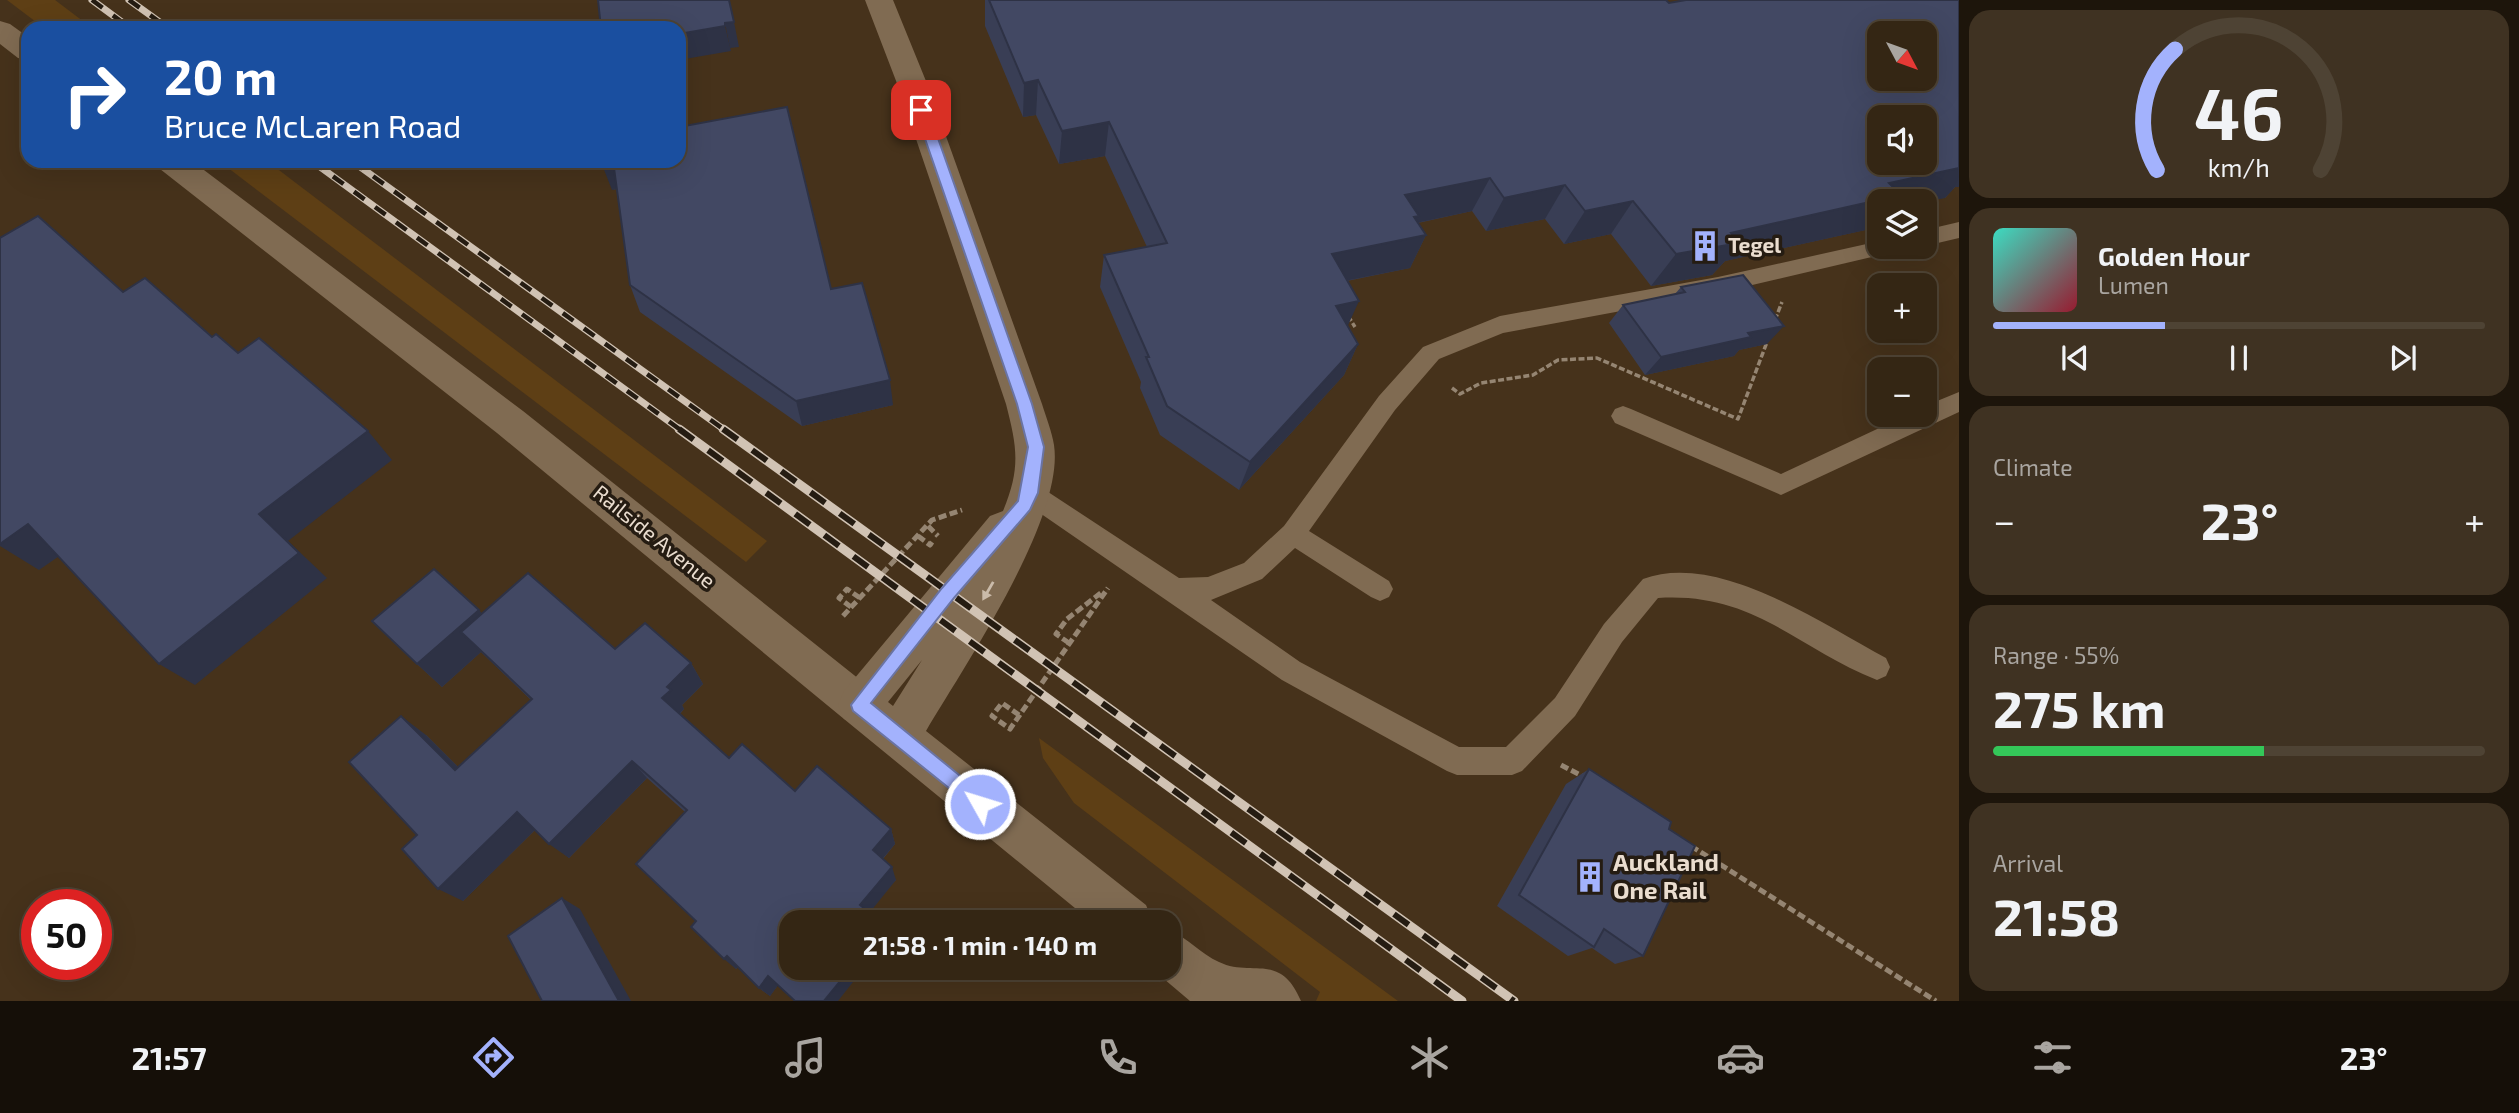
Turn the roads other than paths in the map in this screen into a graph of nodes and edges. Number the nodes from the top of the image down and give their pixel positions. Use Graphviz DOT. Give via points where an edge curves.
graph roads {
  1 [pos="879,0"];
  2 [pos="0,30"];
  3 [pos="21,46"];
  4 [pos="180,168"];
  5 [pos="1959,230"];
  6 [pos="1937,235"];
  7 [pos="1867,251"];
  8 [pos="1959,401"];
  9 [pos="1623,416"];
  10 [pos="1027,499"];
  11 [pos="1293,534"];
  12 [pos="1380,589"];
  13 [pos="1176,590"];
  14 [pos="1877,667"];
  15 [pos="859,705"];
  16 [pos="898,737"];
  17 [pos="1114,910"];
  18 [pos="1181,965"];
  19 [pos="1213,993"];
  20 [pos="1276,1001"];
  1 -- 10 [label="main road" via="1024,404 1036,447"];
  2 -- 3 [label="main road"];
  4 -- 15 [label="main road, Railside Avenue" via="520,430"];
  5 -- 6 [label="lane"];
  7 -- 11 [label="lane" via="1718,285 1500,325 1431,353 1387,403"];
  8 -- 9 [label="lane" via="1781,485"];
  10 -- 13 [label="lane"];
  10 -- 15 [label="main road"];
  10 -- 16 [label="main road, one-way" via="997,576"];
  11 -- 12 [label="lane"];
  11 -- 13 [label="lane" via="1253,571 1209,589"];
  13 -- 14 [label="lane" via="1291,671 1457,761 1512,761 1565,707 1613,633 1653,587 1699,585 1735,596"];
  15 -- 16 [label="main road, Railside Avenue"];
  16 -- 17 [label="main road, Railside Avenue"];
  18 -- 19 [label="main road"];
  19 -- 20 [label="main road" via="1266,993"];
}
